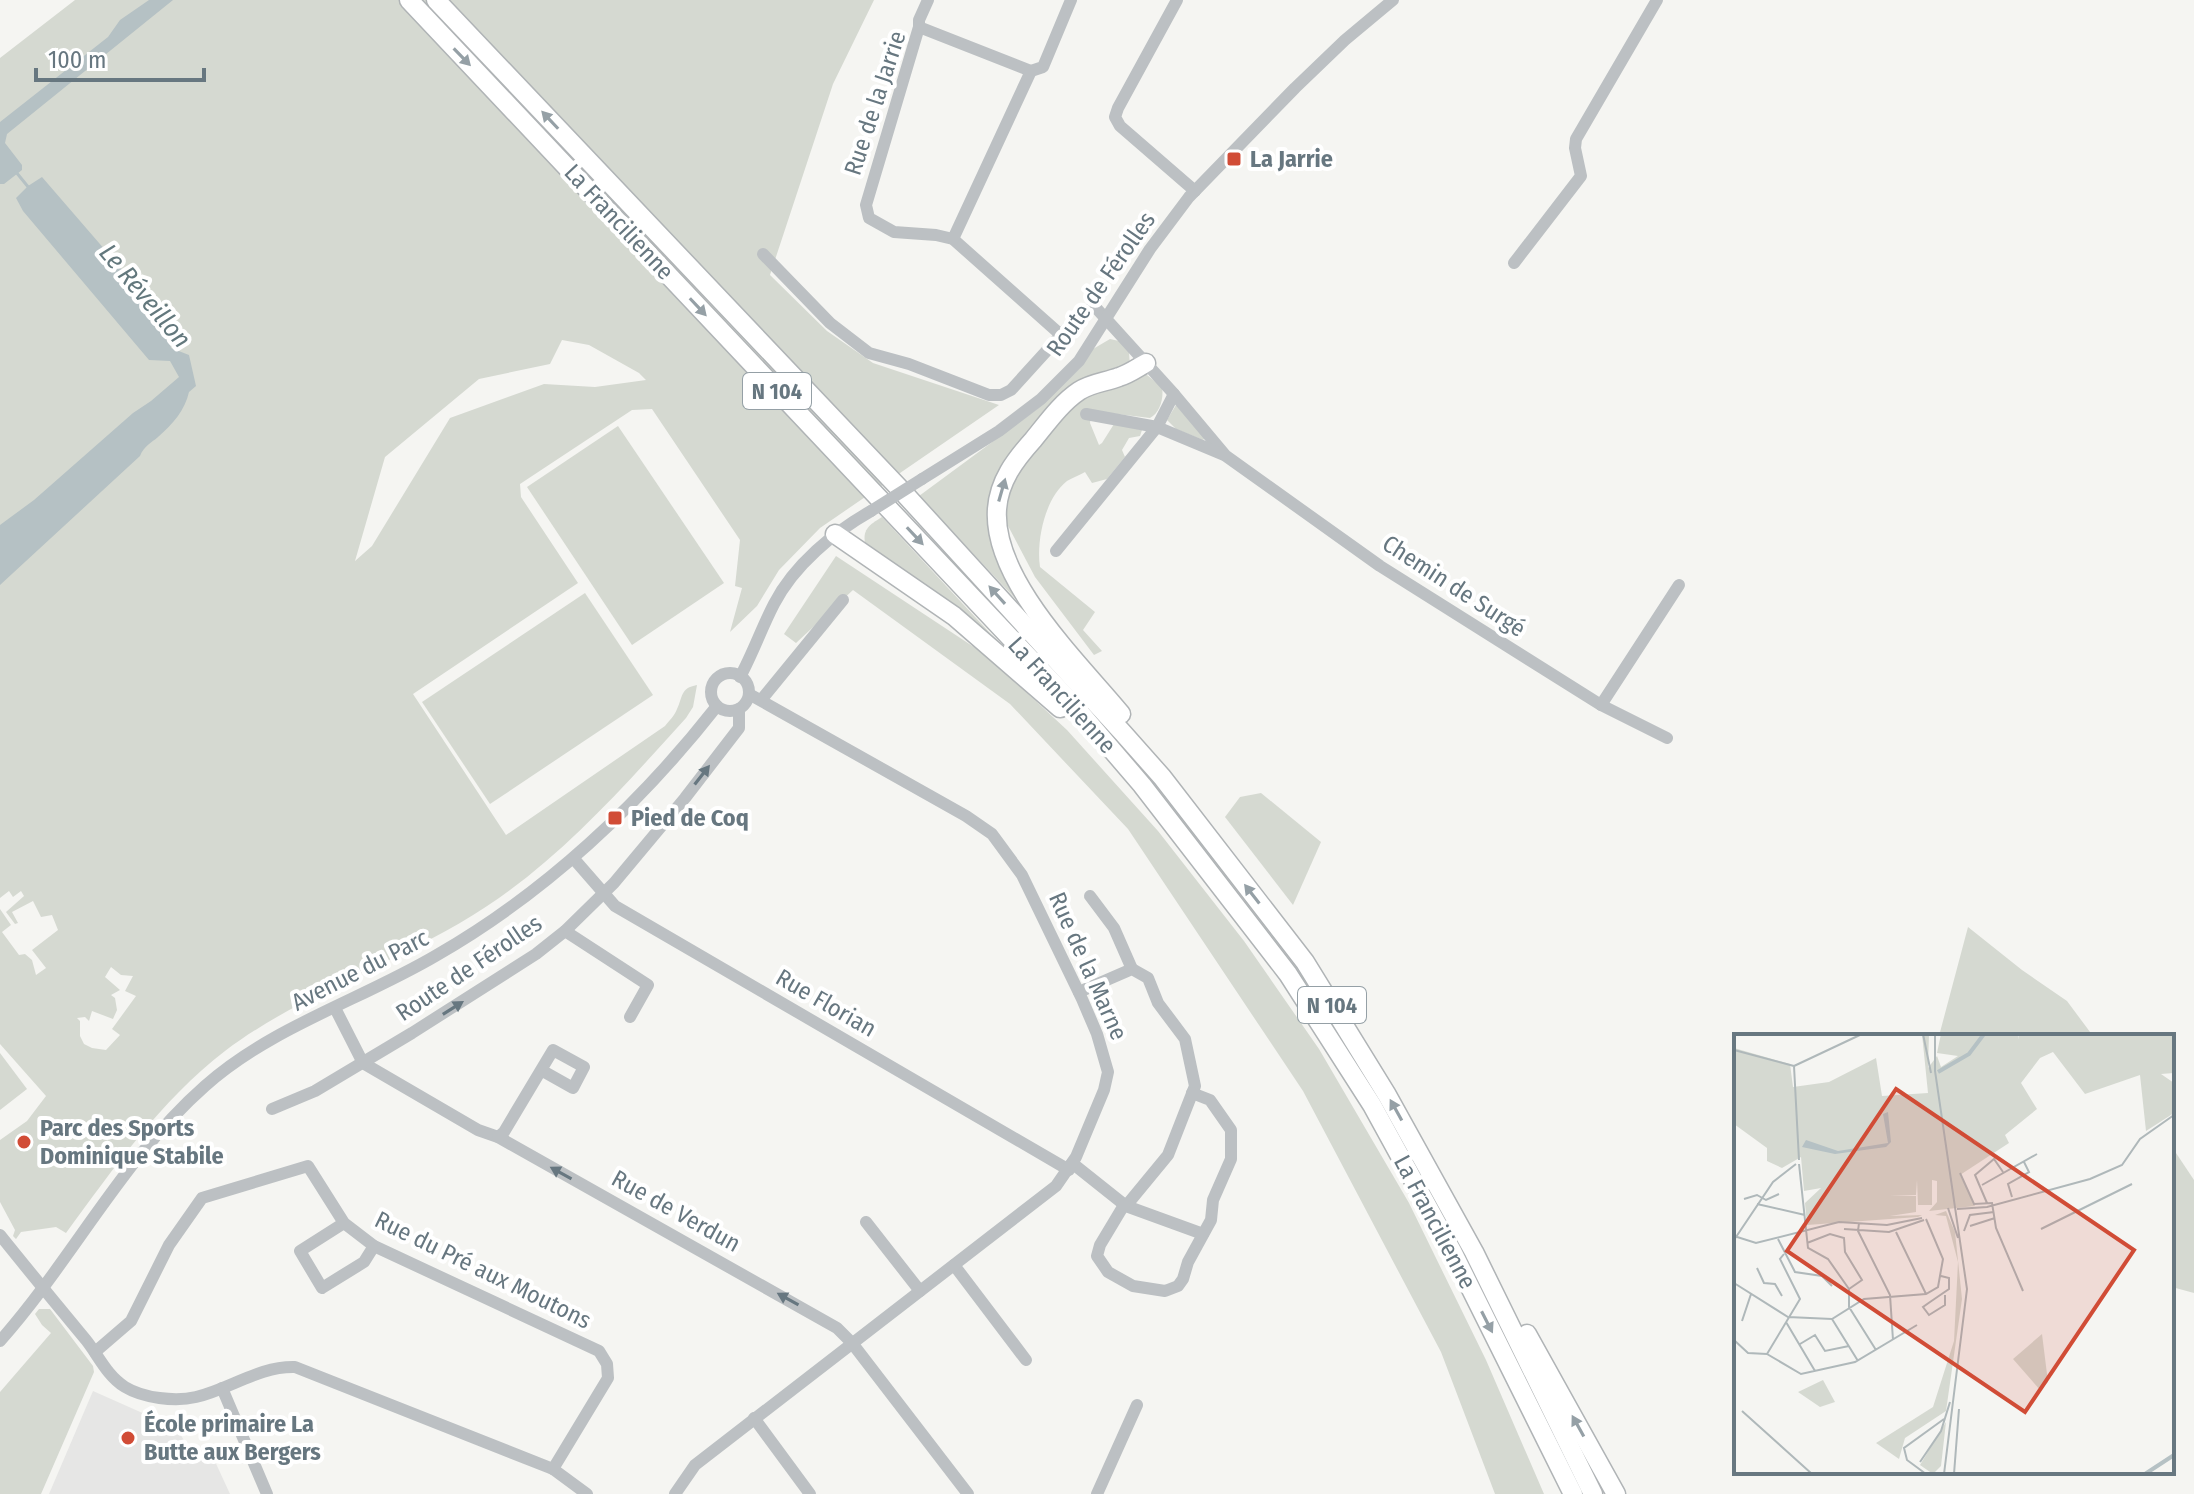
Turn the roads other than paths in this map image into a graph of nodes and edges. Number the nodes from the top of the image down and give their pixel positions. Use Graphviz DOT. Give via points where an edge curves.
graph roads {
  1 [pos="409,0"];
  2 [pos="436,0"];
  3 [pos="928,0"];
  4 [pos="1071,0"];
  5 [pos="1177,0"];
  6 [pos="1393,0"];
  7 [pos="1657,0"];
  8 [pos="919,27"];
  9 [pos="1031,71"];
  10 [pos="1195,191"];
  11 [pos="953,239"];
  12 [pos="763,254"];
  13 [pos="1514,263"];
  14 [pos="1108,319"];
  15 [pos="1061,335"];
  16 [pos="1146,363"];
  17 [pos="1174,394"];
  18 [pos="1086,414"];
  19 [pos="1157,427"];
  20 [pos="1226,456"];
  21 [pos="835,534"];
  22 [pos="1056,551"];
  23 [pos="1679,585"];
  24 [pos="843,600"];
  25 [pos="740,677"];
  26 [pos="749,694"];
  27 [pos="762,699"];
  28 [pos="1601,705"];
  29 [pos="717,706"];
  30 [pos="739,709"];
  31 [pos="1667,738"];
  32 [pos="1162,777"];
  33 [pos="1142,785"];
  34 [pos="574,859"];
  35 [pos="605,893"];
  36 [pos="1090,896"];
  37 [pos="565,931"];
  38 [pos="1132,969"];
  39 [pos="1079,992"];
  40 [pos="335,1008"];
  41 [pos="630,1017"];
  42 [pos="363,1063"];
  43 [pos="541,1070"];
  44 [pos="1192,1093"];
  45 [pos="272,1109"];
  46 [pos="498,1137"];
  47 [pos="1070,1166"];
  48 [pos="1125,1206"];
  49 [pos="866,1222"];
  50 [pos="344,1223"];
  51 [pos="1203,1234"];
  52 [pos="0,1235"];
  53 [pos="374,1246"];
  54 [pos="1474,1252"];
  55 [pos="954,1265"];
  56 [pos="44,1290"];
  57 [pos="920,1291"];
  58 [pos="0,1341"];
  59 [pos="852,1343"];
  60 [pos="95,1352"];
  61 [pos="1026,1360"];
  62 [pos="222,1388"];
  63 [pos="1137,1405"];
  64 [pos="754,1418"];
  65 [pos="553,1469"];
  66 [pos="1572,1493"];
  67 [pos="267,1494"];
  68 [pos="587,1494"];
  69 [pos="675,1494"];
  70 [pos="810,1494"];
  71 [pos="968,1494"];
  72 [pos="1097,1494"];
  73 [pos="1593,1494"];
  74 [pos="1616,1494"];
  1 -- 33 [label="highway, La Francilienne / N 104, one-way" via="1071,702"];
  32 -- 2 [label="highway, La Francilienne / N 104, one-way" via="902,491"];
  3 -- 8 [label="street"];
  4 -- 9 [label="street" via="1043,67"];
  5 -- 10 [label="street" via="1115,117"];
  6 -- 10 [label="street, Route de Férolles" via="1345,40"];
  7 -- 13 [label="street" via="1576,139 1581,176"];
  8 -- 9 [label="street, Rue de la Jarrie"];
  8 -- 11 [label="street, Rue de la Jarrie" via="866,205 869,218 894,232"];
  9 -- 11 [label="street"];
  10 -- 14 [label="street, Route de Férolles" via="1150,249"];
  11 -- 15 [label="street"];
  12 -- 15 [label="street" via="830,323 869,353 989,395 1011,390"];
  14 -- 15 [label="street" via="1092,308"];
  14 -- 16 [label="street, Chemin de Surgé"];
  14 -- 21 [label="street, Route de Férolles, bridge" via="1079,361 1041,399"];
  16 -- 17 [label="street, Chemin de Surgé"];
  32 -- 16 [label="highway, one-way" via="1151,750 1020,584 1000,538 997,509 1015,460 1071,397"];
  17 -- 19 [label="street"];
  17 -- 20 [label="street, Chemin de Surgé"];
  18 -- 19 [label="street, Chemin de Surgé"];
  19 -- 20 [label="street, Chemin de Surgé"];
  19 -- 22 [label="street"];
  20 -- 28 [label="street, Chemin de Surgé" via="1380,566"];
  21 -- 25 [label="street, Route de Férolles" via="775,602"];
  21 -- 33 [label="highway" via="954,616"];
  23 -- 28 [label="street"];
  24 -- 27 [label="street"];
  25 -- 26 [label="street"];
  25 -- 29 [label="street" via="724,674 715,680 711,690"];
  26 -- 27 [label="street, Rue de la Marne"];
  26 -- 30 [label="street"];
  27 -- 39 [label="street, Rue de la Marne" via="992,834 1029,887"];
  28 -- 31 [label="street, Chemin de Surgé"];
  29 -- 30 [label="street"];
  29 -- 34 [label="street, Avenue du Parc"];
  35 -- 30 [label="street, Route de Férolles, one-way" via="739,728"];
  54 -- 32 [label="highway, La Francilienne / N 104, one-way" via="1305,962"];
  33 -- 66 [label="highway, La Francilienne / N 104, one-way" via="1288,974 1372,1105 1452,1251"];
  34 -- 35 [label="street, Rue Florian"];
  34 -- 40 [label="street, Avenue du Parc" via="437,956"];
  35 -- 37 [label="street, Route de Férolles"];
  35 -- 47 [label="street, Rue Florian" via="615,906"];
  36 -- 38 [label="street" via="1114,928"];
  37 -- 41 [label="street" via="648,985"];
  42 -- 37 [label="street, Route de Férolles, one-way"];
  38 -- 39 [label="street"];
  38 -- 44 [label="street" via="1148,978 1158,1003 1185,1039"];
  39 -- 47 [label="street, Rue de la Marne" via="1108,1072"];
  40 -- 42 [label="street"];
  40 -- 56 [label="street, Avenue du Parc" via="250,1051 205,1086 135,1162"];
  42 -- 45 [label="street, Route de Férolles"];
  42 -- 46 [label="street, Rue de Verdun"];
  43 -- 46 [label="street"];
  44 -- 48 [label="street" via="1168,1155"];
  44 -- 51 [label="street" via="1210,1100 1231,1130 1231,1159"];
  59 -- 46 [label="street, Rue de Verdun, one-way" via="823,1319"];
  47 -- 48 [label="street, Rue Florian"];
  47 -- 55 [label="street, Rue de la Marne" via="1056,1186"];
  48 -- 51 [label="street, Rue Florian"];
  48 -- 51 [label="street" via="1097,1256 1108,1272 1133,1286 1165,1291 1178,1286"];
  49 -- 57 [label="street"];
  50 -- 53 [label="street, Rue du Pré aux Moutons"];
  50 -- 53 [label="street" via="300,1251 322,1288 364,1262"];
  50 -- 60 [label="street, Rue du Pré aux Moutons" via="308,1166 202,1198 169,1245 131,1321"];
  52 -- 56 [label="street"];
  53 -- 65 [label="street, Rue du Pré aux Moutons" via="599,1351 608,1378"];
  54 -- 73 [label="highway, La Francilienne / N 104"];
  74 -- 54 [label="highway, one-way" via="1491,1266"];
  55 -- 57 [label="street, Rue de la Marne"];
  55 -- 61 [label="street"];
  56 -- 58 [label="street, Avenue du Parc"];
  56 -- 60 [label="street"];
  57 -- 59 [label="street, Rue de la Marne"];
  59 -- 64 [label="street, Rue de la Marne"];
  59 -- 71 [label="street, Rue de Verdun"];
  60 -- 62 [label="street" via="123,1386 140,1394 193,1398"];
  62 -- 65 [label="street" via="279,1366 295,1367"];
  62 -- 67 [label="street"];
  63 -- 72 [label="street"];
  64 -- 69 [label="street, Rue de la Marne" via="695,1465"];
  64 -- 70 [label="street"];
  65 -- 68 [label="street"];
}
